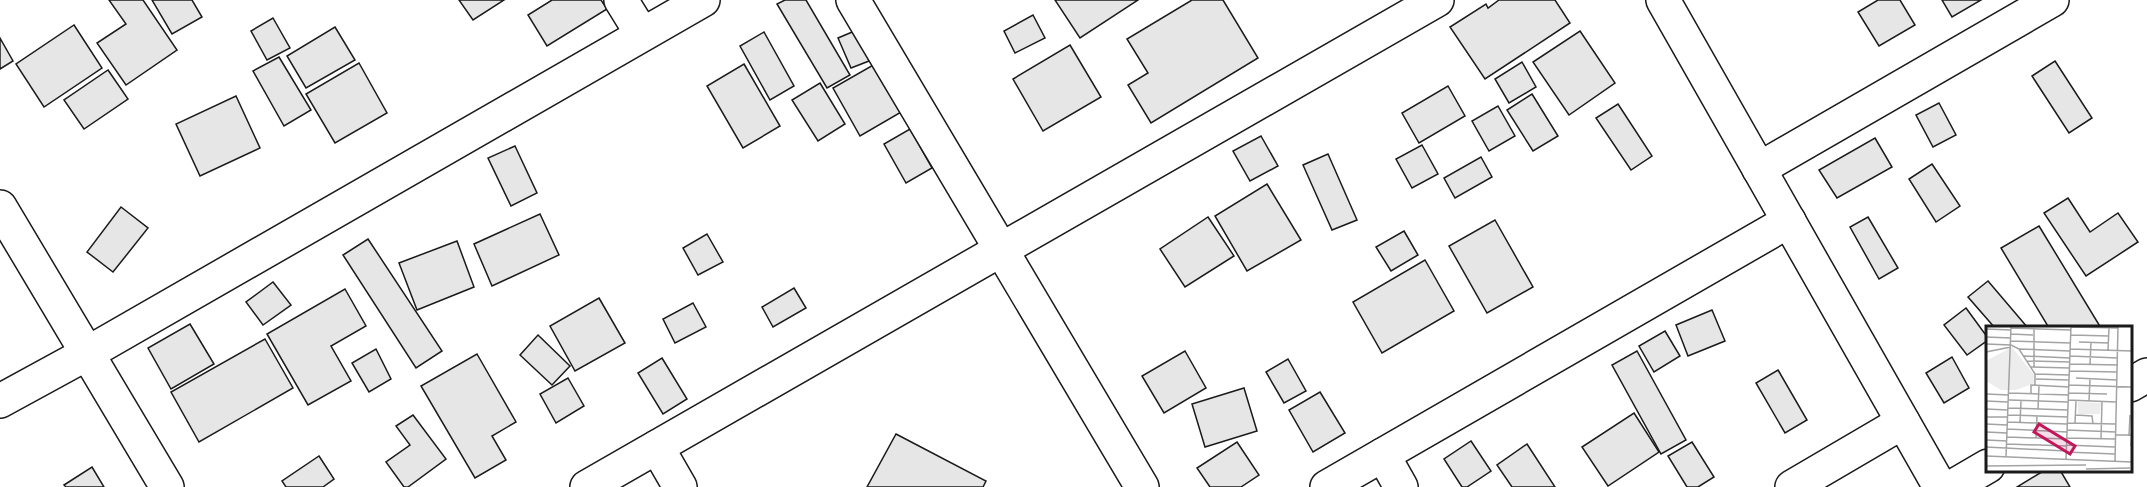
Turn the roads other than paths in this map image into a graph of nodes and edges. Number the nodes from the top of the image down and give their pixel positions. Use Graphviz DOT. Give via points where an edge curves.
graph roads {
  1 [pos="621,0"];
  2 [pos="703,0"];
  3 [pos="853,0"];
  4 [pos="1437,0"];
  5 [pos="1663,0"];
  6 [pos="2052,0"];
  7 [pos="642,34"];
  8 [pos="1759,169"];
  9 [pos="0,207"];
  10 [pos="1789,221"];
  11 [pos="1002,249"];
  12 [pos="88,353"];
  13 [pos="2147,375"];
  14 [pos="2132,384"];
  15 [pos="0,401"];
  16 [pos="1904,422"];
  17 [pos="657,447"];
  18 [pos="1383,454"];
  19 [pos="1986,467"];
  20 [pos="167,487"];
  21 [pos="587,487"];
  22 [pos="680,487"];
  23 [pos="1142,487"];
  24 [pos="1328,487"];
  25 [pos="1401,487"];
  26 [pos="1792,487"];
  27 [pos="1940,487"];
  28 [pos="1952,487"];
  1 -- 7 [label="street"];
  2 -- 7 [label="street"];
  3 -- 11 [label="street"];
  4 -- 11 [label="street"];
  5 -- 8 [label="street"];
  6 -- 8 [label="street"];
  7 -- 12 [label="street"];
  8 -- 10 [label="street"];
  9 -- 12 [label="street"];
  10 -- 16 [label="street"];
  10 -- 18 [label="street"];
  11 -- 17 [label="street"];
  11 -- 23 [label="street"];
  12 -- 15 [label="street"];
  12 -- 20 [label="street"];
  13 -- 14 [label="street"];
  16 -- 26 [label="street"];
  16 -- 27 [label="street"];
  17 -- 21 [label="street"];
  17 -- 22 [label="street"];
  18 -- 24 [label="street"];
  18 -- 25 [label="street"];
  19 -- 28 [label="street"];
}
